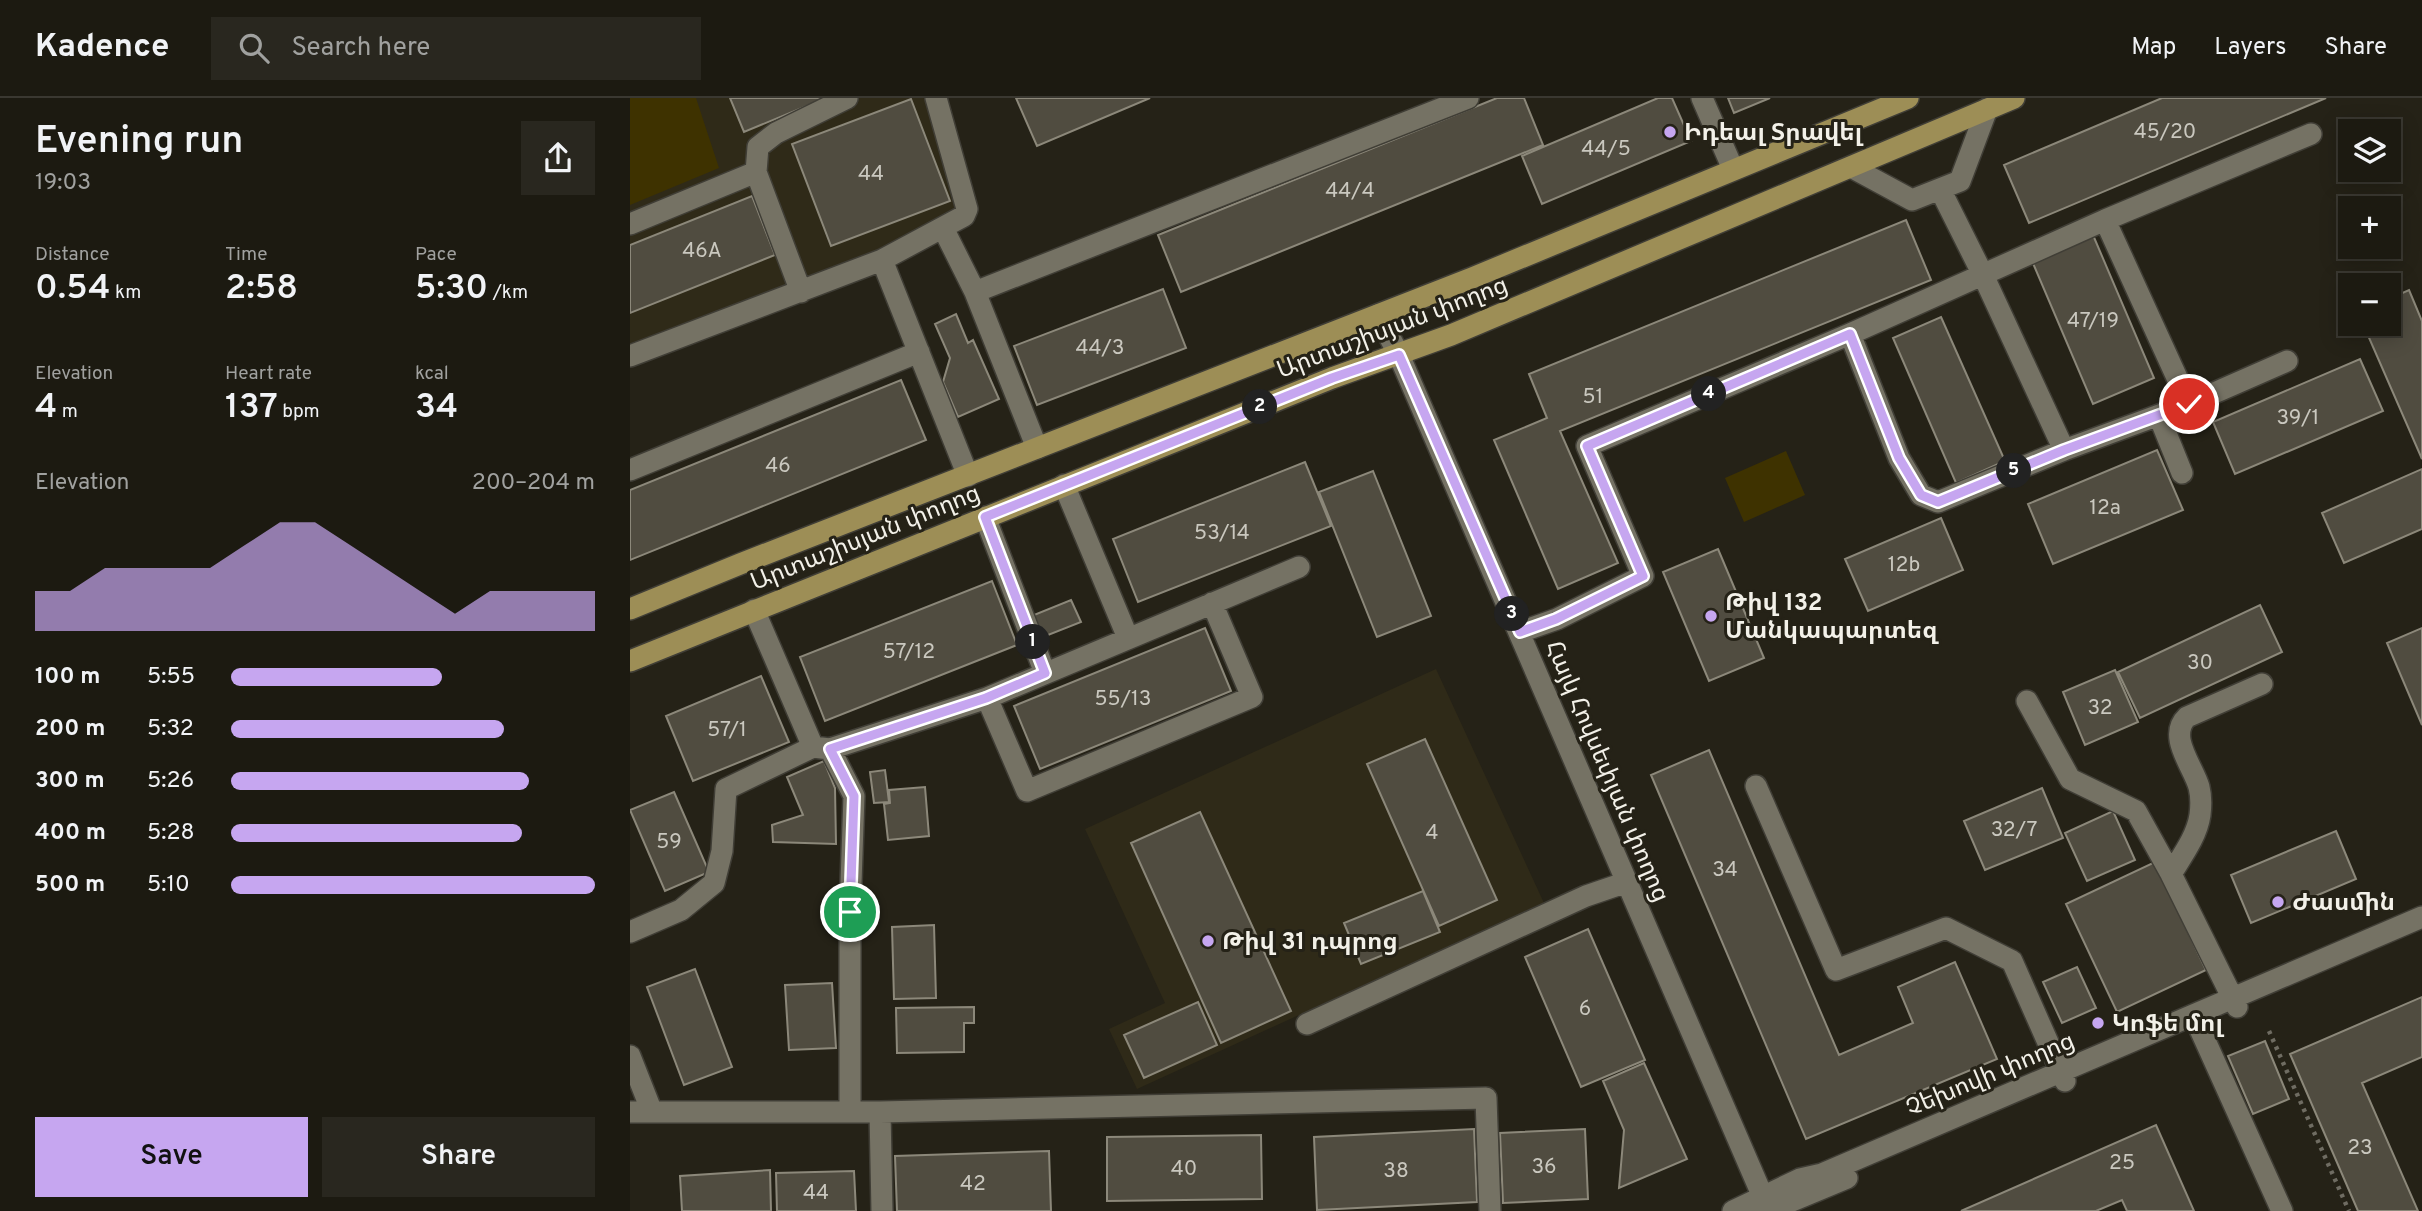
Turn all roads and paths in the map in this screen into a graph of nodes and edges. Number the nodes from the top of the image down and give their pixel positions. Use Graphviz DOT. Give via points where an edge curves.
graph roads {
  1 [pos="847,98"];
  2 [pos="1468,98"];
  3 [pos="1703,98"];
  4 [pos="1908,98"];
  5 [pos="2014,98"];
  6 [pos="939,99"];
  7 [pos="1987,109"];
  8 [pos="2311,134"];
  9 [pos="1851,167"];
  10 [pos="1733,169"];
  11 [pos="756,172"];
  12 [pos="1940,189"];
  13 [pos="2105,220"];
  14 [pos="630,223"];
  15 [pos="943,229"];
  16 [pos="882,260"];
  17 [pos="1983,275"];
  18 [pos="801,292"];
  19 [pos="975,292"];
  20 [pos="1378,315"];
  21 [pos="1850,334"];
  22 [pos="919,352"];
  23 [pos="1399,355"];
  24 [pos="630,356"];
  25 [pos="2287,361"];
  26 [pos="2189,404"];
  27 [pos="2159,416"];
  28 [pos="1037,447"];
  29 [pos="2064,450"];
  30 [pos="630,470"];
  31 [pos="2182,473"];
  32 [pos="968,476"];
  33 [pos="1064,485"];
  34 [pos="985,517"];
  35 [pos="1299,567"];
  36 [pos="1212,603"];
  37 [pos="630,610"];
  38 [pos="754,610"];
  39 [pos="1520,632"];
  40 [pos="1128,638"];
  41 [pos="630,661"];
  42 [pos="1045,673"];
  43 [pos="2262,684"];
  44 [pos="986,698"];
  45 [pos="2027,701"];
  46 [pos="821,748"];
  47 [pos="1756,786"];
  48 [pos="2171,874"];
  49 [pos="1627,882"];
  50 [pos="2422,917"];
  51 [pos="2422,928"];
  52 [pos="630,932"];
  53 [pos="2235,1003"];
  54 [pos="2196,1019"];
  55 [pos="1307,1024"];
  56 [pos="2269,1031"];
  57 [pos="630,1056"];
  58 [pos="2064,1077"];
  59 [pos="630,1112"];
  60 [pos="652,1112"];
  61 [pos="850,1112"];
  62 [pos="880,1112"];
  63 [pos="1767,1208"];
  64 [pos="882,1211"];
  65 [pos="1490,1211"];
  66 [pos="1733,1211"];
  67 [pos="2282,1211"];
  68 [pos="2349,1211"];
  1 -- 11 [label="street" via="776,133 758,148"];
  2 -- 19 [label="street"];
  3 -- 10 [label="street"];
  4 -- 10 [label="main road, Արտաշիսյան փողոց"];
  5 -- 7 [label="main road, Արտաշիսյան փողոց"];
  6 -- 15 [label="street" via="967,209"];
  7 -- 9 [label="main road, Արտաշիսյան փողոց"];
  7 -- 12 [label="street" via="1960,181"];
  8 -- 13 [label="street"];
  9 -- 12 [label="street" via="1912,200"];
  9 -- 23 [label="main road, Արտաշիսյան փողոց"];
  10 -- 20 [label="main road, Արտաշիսյան փողոց"];
  11 -- 14 [label="street"];
  11 -- 18 [label="street"];
  12 -- 17 [label="street"];
  13 -- 17 [label="street"];
  13 -- 26 [label="street"];
  15 -- 16 [label="street"];
  15 -- 19 [label="street"];
  16 -- 18 [label="street"];
  16 -- 22 [label="street"];
  17 -- 21 [label="street"];
  17 -- 29 [label="street"];
  18 -- 24 [label="street"];
  19 -- 28 [label="street"];
  20 -- 23 [label="street, Հայկ Հովսեփյան փողոց"];
  20 -- 28 [label="main road, Արտաշիսյան փողոց"];
  21 -- 29 [label="street" via="1899,458 1921,495 1938,502"];
  21 -- 39 [label="street" via="1587,446 1643,576"];
  22 -- 30 [label="street"];
  22 -- 32 [label="street"];
  23 -- 33 [label="main road, Արտաշիսյան փողոց"];
  23 -- 39 [label="street, Հայկ Հովսեփյան փողոց"];
  25 -- 26 [label="street"];
  26 -- 27 [label="street"];
  27 -- 29 [label="street"];
  27 -- 31 [label="street"];
  28 -- 32 [label="main road, Արտաշիսյան փողոց"];
  32 -- 37 [label="main road, Արտաշիսյան փողոց"];
  33 -- 34 [label="main road, Արտաշիսյան փողոց"];
  33 -- 40 [label="street"];
  34 -- 38 [label="main road, Արտաշիսյան փողոց"];
  34 -- 42 [label="street"];
  35 -- 36 [label="street"];
  36 -- 40 [label="street"];
  36 -- 44 [label="street" via="1252,697 1240,703 1027,791"];
  38 -- 41 [label="main road, Արտաշիսյան փողոց"];
  38 -- 46 [label="street"];
  39 -- 49 [label="street, Հայկ Հովսեփյան փողոց"];
  40 -- 42 [label="street"];
  42 -- 44 [label="street"];
  43 -- 48 [label="street" via="2181,723 2178,736 2200,789 2200,816"];
  44 -- 46 [label="street"];
  45 -- 48 [label="street" via="2070,779 2136,811"];
  46 -- 52 [label="street" via="726,789 722,851 714,883 681,910"];
  46 -- 61 [label="street" via="854,796"];
  47 -- 58 [label="street" via="1836,970 1946,928 2012,961"];
  48 -- 53 [label="street"];
  49 -- 55 [label="street" via="1586,896"];
  49 -- 63 [label="street, Հայկ Հովսեփյան փողոց"];
  50 -- 53 [label="street, Չեխովի փողոց"];
  51 -- 53 [label="street, Չեխովի փողոց"];
  53 -- 54 [label="street, Չեխովի փողոց"];
  54 -- 58 [label="street, Չեխովի փողոց"];
  54 -- 67 [label="street"];
  56 -- 68 [label="path"];
  57 -- 60 [label="street"];
  58 -- 63 [label="street, Չեխովի փողոց"];
  59 -- 60 [label="street"];
  60 -- 61 [label="street"];
  61 -- 62 [label="street"];
  62 -- 64 [label="street"];
  62 -- 65 [label="street" via="1486,1098"];
  63 -- 66 [label="street, Չեխովի փողոց"];
}
